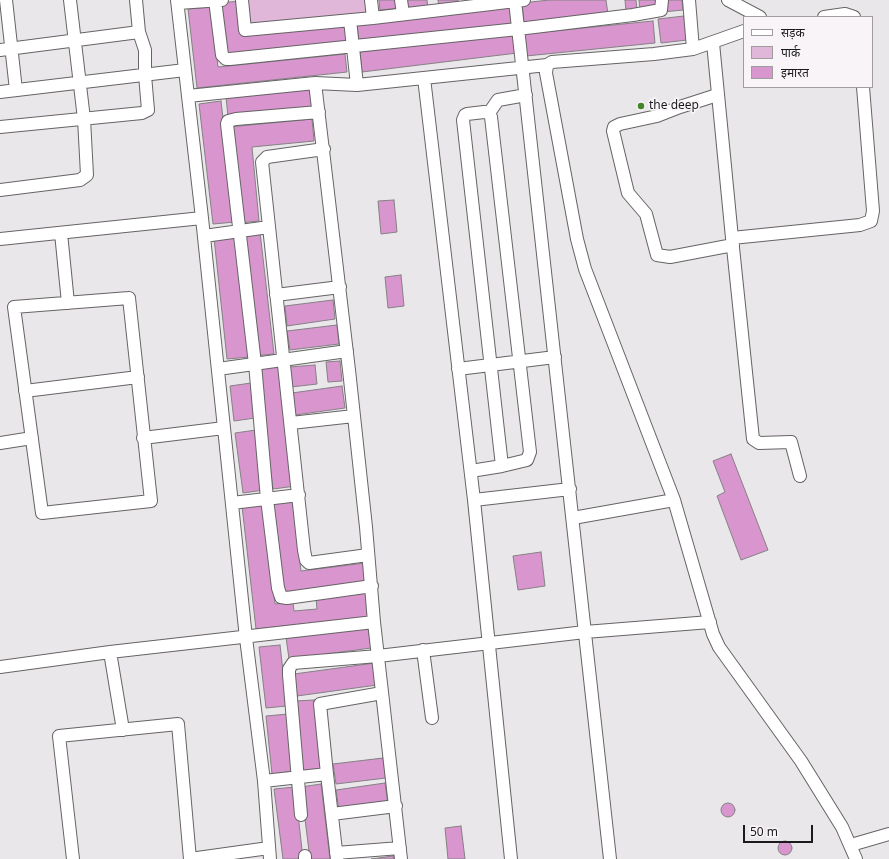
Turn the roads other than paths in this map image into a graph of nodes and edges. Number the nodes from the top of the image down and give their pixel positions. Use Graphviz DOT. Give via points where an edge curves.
graph roads {
  1 [pos="6,0"];
  2 [pos="70,0"];
  3 [pos="136,0"];
  4 [pos="218,0"];
  5 [pos="242,0"];
  6 [pos="371,0"];
  7 [pos="401,0"];
  8 [pos="520,0"];
  9 [pos="662,0"];
  10 [pos="689,0"];
  11 [pos="728,0"];
  12 [pos="178,2"];
  13 [pos="491,2"];
  14 [pos="461,4"];
  15 [pos="433,5"];
  16 [pos="403,14"];
  17 [pos="758,16"];
  18 [pos="831,16"];
  19 [pos="851,16"];
  20 [pos="373,18"];
  21 [pos="350,20"];
  22 [pos="518,29"];
  23 [pos="743,31"];
  24 [pos="139,32"];
  25 [pos="74,41"];
  26 [pos="713,43"];
  27 [pos="353,46"];
  28 [pos="693,48"];
  29 [pos="5,50"];
  30 [pos="547,65"];
  31 [pos="522,67"];
  32 [pos="185,70"];
  33 [pos="145,75"];
  34 [pos="424,78"];
  35 [pos="79,82"];
  36 [pos="316,83"];
  37 [pos="357,85"];
  38 [pos="863,88"];
  39 [pos="16,90"];
  40 [pos="0,92"];
  41 [pos="526,95"];
  42 [pos="717,95"];
  43 [pos="188,96"];
  44 [pos="319,112"];
  45 [pos="489,113"];
  46 [pos="84,119"];
  47 [pos="0,127"];
  48 [pos="324,149"];
  49 [pos="0,190"];
  50 [pos="202,218"];
  51 [pos="270,228"];
  52 [pos="240,231"];
  53 [pos="61,233"];
  54 [pos="204,236"];
  55 [pos="0,239"];
  56 [pos="732,241"];
  57 [pos="340,288"];
  58 [pos="276,295"];
  59 [pos="68,303"];
  60 [pos="347,352"];
  61 [pos="555,357"];
  62 [pos="283,360"];
  63 [pos="521,361"];
  64 [pos="255,364"];
  65 [pos="490,364"];
  66 [pos="218,369"];
  67 [pos="458,369"];
  68 [pos="138,377"];
  69 [pos="25,390"];
  70 [pos="354,416"];
  71 [pos="291,423"];
  72 [pos="224,428"];
  73 [pos="32,438"];
  74 [pos="143,438"];
  75 [pos="0,443"];
  76 [pos="502,466"];
  77 [pos="471,471"];
  78 [pos="800,476"];
  79 [pos="570,489"];
  80 [pos="299,495"];
  81 [pos="267,499"];
  82 [pos="474,500"];
  83 [pos="674,500"];
  84 [pos="232,503"];
  85 [pos="573,518"];
  86 [pos="368,555"];
  87 [pos="372,586"];
  88 [pos="374,622"];
  89 [pos="710,622"];
  90 [pos="585,632"];
  91 [pos="246,638"];
  92 [pos="488,643"];
  93 [pos="423,650"];
  94 [pos="110,652"];
  95 [pos="378,656"];
  96 [pos="0,667"];
  97 [pos="382,693"];
  98 [pos="432,718"];
  99 [pos="123,730"];
  100 [pos="327,774"];
  101 [pos="298,777"];
  102 [pos="264,780"];
  103 [pos="396,806"];
  104 [pos="301,814"];
  105 [pos="332,814"];
  106 [pos="889,834"];
  107 [pos="851,845"];
  108 [pos="401,853"];
  109 [pos="269,854"];
  110 [pos="336,856"];
  111 [pos="73,859"];
  112 [pos="511,859"];
  113 [pos="610,859"];
  114 [pos="856,859"];
  1 -- 29 [label="street"];
  2 -- 25 [label="street"];
  3 -- 24 [label="street"];
  4 -- 12 [label="street"];
  4 -- 27 [label="street" via="222,55 226,59"];
  5 -- 21 [label="street" via="245,30"];
  6 -- 20 [label="street"];
  7 -- 16 [label="street"];
  8 -- 13 [label="street"];
  8 -- 22 [label="street"];
  9 -- 22 [label="street" via="662,9 656,12"];
  10 -- 28 [label="street"];
  11 -- 17 [label="street"];
  12 -- 32 [label="street"];
  13 -- 14 [label="street"];
  14 -- 15 [label="street"];
  15 -- 16 [label="street"];
  16 -- 20 [label="street"];
  18 -- 19 [label="street"];
  20 -- 21 [label="street"];
  21 -- 27 [label="street"];
  22 -- 27 [label="street"];
  22 -- 31 [label="street"];
  23 -- 26 [label="street"];
  24 -- 25 [label="street"];
  24 -- 33 [label="street" via="145,50"];
  25 -- 29 [label="street"];
  25 -- 35 [label="street"];
  26 -- 28 [label="street"];
  26 -- 42 [label="street"];
  27 -- 37 [label="street"];
  28 -- 30 [label="street" via="654,54 556,61"];
  29 -- 39 [label="street"];
  30 -- 31 [label="street"];
  30 -- 83 [label="street" via="546,73 555,127 584,264"];
  31 -- 34 [label="street"];
  31 -- 41 [label="street"];
  32 -- 33 [label="street"];
  32 -- 43 [label="street"];
  33 -- 35 [label="street"];
  33 -- 46 [label="street" via="149,108 146,111"];
  34 -- 37 [label="street"];
  34 -- 67 [label="street"];
  35 -- 39 [label="street"];
  35 -- 46 [label="street"];
  36 -- 37 [label="street"];
  36 -- 43 [label="street"];
  36 -- 44 [label="street"];
  38 -- 56 [label="street" via="873,211 871,221 860,225"];
  39 -- 40 [label="street"];
  41 -- 45 [label="street" via="498,100"];
  41 -- 61 [label="street"];
  42 -- 56 [label="street"];
  42 -- 56 [label="street" via="657,116 620,124 614,127 613,131 628,193 646,214 657,255 670,257"];
  43 -- 50 [label="street"];
  44 -- 48 [label="street"];
  44 -- 52 [label="street" via="228,121 226,128"];
  45 -- 63 [label="street"];
  45 -- 65 [label="street" via="467,114 463,120"];
  46 -- 47 [label="street"];
  46 -- 49 [label="street" via="88,169 85,177 80,180"];
  48 -- 51 [label="street" via="263,159"];
  48 -- 57 [label="street"];
  50 -- 53 [label="street"];
  50 -- 54 [label="street"];
  51 -- 52 [label="street"];
  51 -- 58 [label="street"];
  52 -- 54 [label="street"];
  52 -- 64 [label="street"];
  53 -- 55 [label="street"];
  53 -- 59 [label="street"];
  54 -- 66 [label="street"];
  56 -- 78 [label="street" via="753,440 758,443 791,442"];
  57 -- 58 [label="street"];
  57 -- 60 [label="street"];
  58 -- 62 [label="street"];
  59 -- 68 [label="street" via="129,298"];
  59 -- 69 [label="street" via="14,308"];
  60 -- 62 [label="street"];
  60 -- 70 [label="street"];
  61 -- 63 [label="street"];
  61 -- 79 [label="street"];
  62 -- 64 [label="street"];
  62 -- 71 [label="street"];
  63 -- 65 [label="street"];
  63 -- 76 [label="street" via="530,455 527,460"];
  64 -- 66 [label="street"];
  64 -- 81 [label="street"];
  65 -- 67 [label="street"];
  65 -- 76 [label="street"];
  66 -- 72 [label="street"];
  67 -- 77 [label="street"];
  68 -- 69 [label="street"];
  68 -- 74 [label="street"];
  69 -- 73 [label="street"];
  70 -- 71 [label="street"];
  70 -- 86 [label="street"];
  71 -- 80 [label="street"];
  72 -- 74 [label="street"];
  72 -- 84 [label="street"];
  73 -- 74 [label="street" via="42,513 151,501"];
  73 -- 75 [label="street"];
  76 -- 77 [label="street"];
  77 -- 82 [label="street"];
  79 -- 82 [label="street"];
  79 -- 85 [label="street"];
  80 -- 81 [label="street"];
  80 -- 86 [label="street" via="304,555 309,563"];
  81 -- 84 [label="street"];
  81 -- 87 [label="street" via="281,597"];
  82 -- 92 [label="street"];
  83 -- 85 [label="street"];
  83 -- 89 [label="street"];
  84 -- 91 [label="street"];
  85 -- 90 [label="street"];
  86 -- 87 [label="street"];
  87 -- 88 [label="street"];
  88 -- 91 [label="street"];
  88 -- 95 [label="street"];
  89 -- 90 [label="street"];
  89 -- 107 [label="street" via="719,647 801,761"];
  90 -- 92 [label="street"];
  90 -- 113 [label="street"];
  91 -- 94 [label="street"];
  91 -- 102 [label="street"];
  92 -- 93 [label="street"];
  92 -- 112 [label="street"];
  93 -- 95 [label="street"];
  93 -- 98 [label="street"];
  94 -- 96 [label="street"];
  94 -- 99 [label="street"];
  95 -- 97 [label="street"];
  95 -- 101 [label="street" via="299,662 290,665"];
  97 -- 100 [label="street" via="320,704"];
  97 -- 103 [label="street"];
  99 -- 109 [label="street" via="178,724 190,859"];
  99 -- 111 [label="street" via="59,736"];
  100 -- 101 [label="street"];
  100 -- 105 [label="street"];
  101 -- 102 [label="street"];
  101 -- 104 [label="street"];
  102 -- 109 [label="street"];
  103 -- 105 [label="street"];
  103 -- 108 [label="street"];
  105 -- 110 [label="street"];
  106 -- 107 [label="street"];
  107 -- 114 [label="street"];
  108 -- 110 [label="street"];
}
